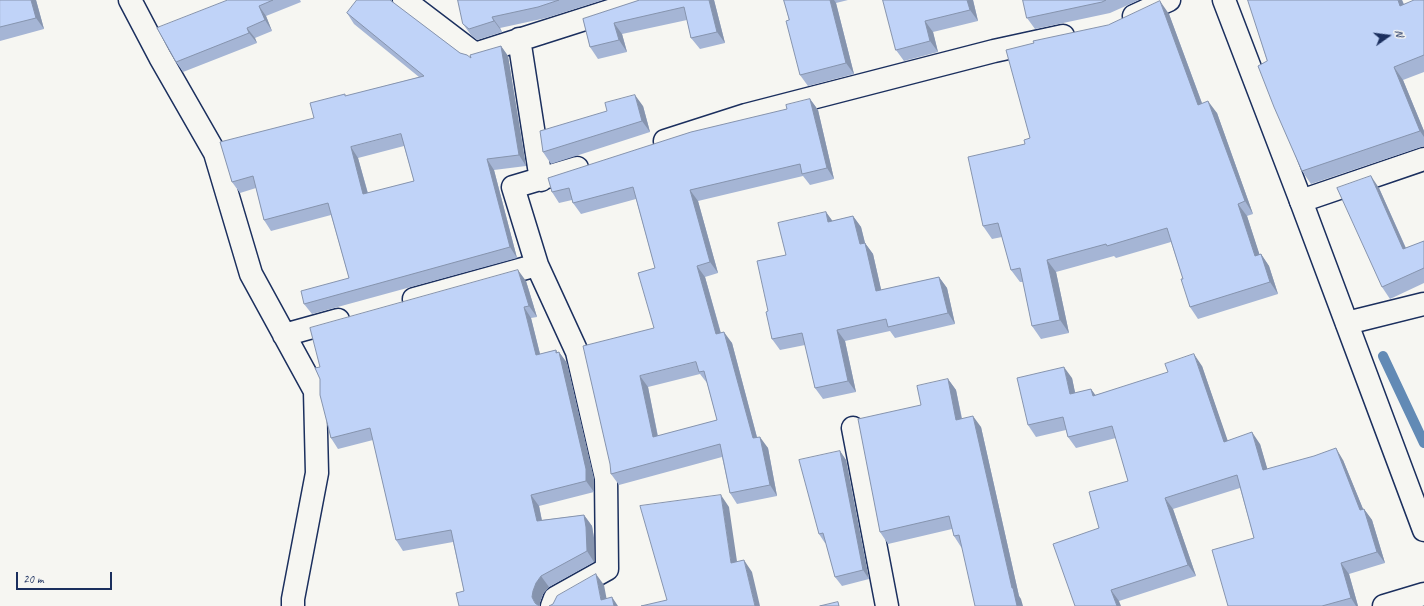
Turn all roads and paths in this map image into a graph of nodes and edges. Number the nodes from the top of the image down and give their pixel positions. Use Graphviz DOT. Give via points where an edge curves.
graph roads {
  1 [pos="130,0"];
  2 [pos="404,0"];
  3 [pos="644,0"];
  4 [pos="1169,0"];
  5 [pos="1224,0"];
  6 [pos="1114,25"];
  7 [pos="1084,31"];
  8 [pos="519,39"];
  9 [pos="647,146"];
  10 [pos="1424,159"];
  11 [pos="594,163"];
  12 [pos="541,180"];
  13 [pos="1302,201"];
  14 [pos="537,265"];
  15 [pos="399,303"];
  16 [pos="1424,304"];
  17 [pos="360,314"];
  18 [pos="1347,323"];
  19 [pos="284,336"];
  20 [pos="853,428"];
  21 [pos="1424,530"];
  22 [pos="1424,594"];
  23 [pos="293,606"];
  24 [pos="552,606"];
  25 [pos="887,606"];
  26 [pos="1384,606"];
  1 -- 19 [label="street" via="215,153 251,274"];
  2 -- 8 [label="street" via="475,54"];
  3 -- 8 [label="street"];
  4 -- 6 [label="street"];
  5 -- 13 [label="street"];
  7 -- 9 [label="street" via="994,51 746,115"];
  8 -- 12 [label="street"];
  10 -- 13 [label="street"];
  11 -- 12 [label="street"];
  12 -- 14 [label="street" via="513,187"];
  13 -- 18 [label="street"];
  14 -- 15 [label="street"];
  14 -- 24 [label="street" via="577,352 606,478 606,569 555,598"];
  16 -- 18 [label="street"];
  17 -- 19 [label="street"];
  18 -- 21 [label="street"];
  19 -- 23 [label="street" via="315,391 317,473"];
  20 -- 25 [label="street"];
  22 -- 26 [label="street"];
}
